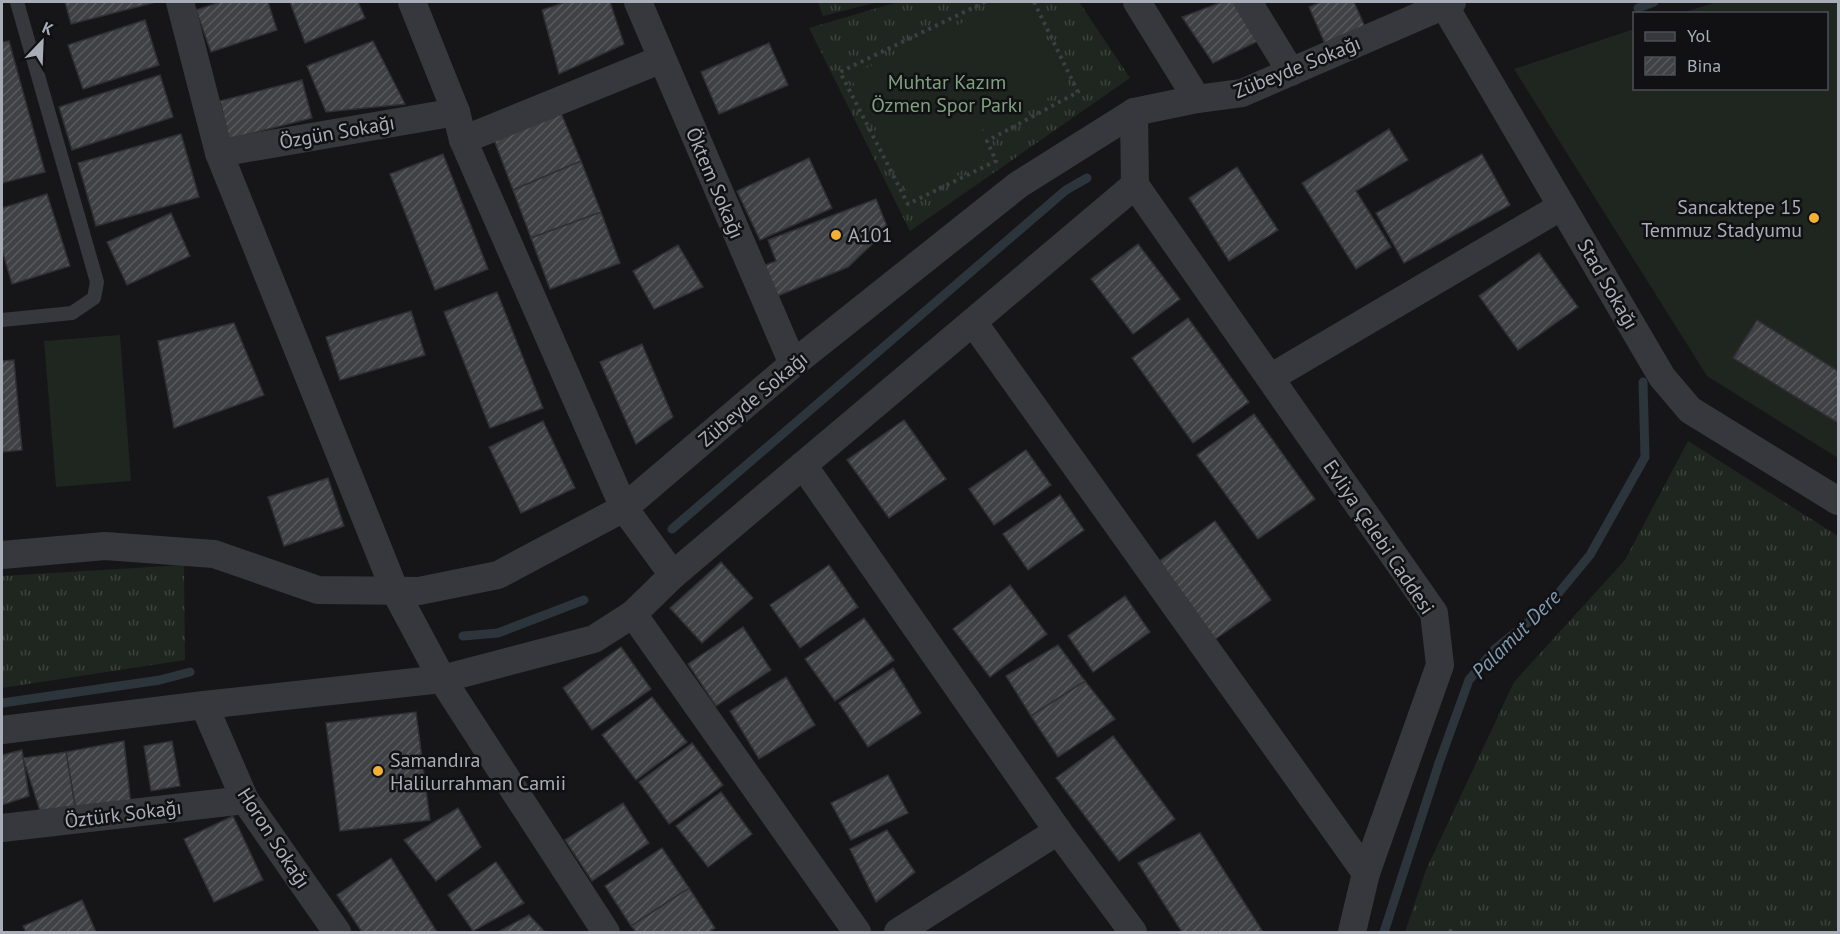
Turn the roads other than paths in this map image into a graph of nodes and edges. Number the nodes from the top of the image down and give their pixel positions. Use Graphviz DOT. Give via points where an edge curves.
graph roads {
  1 [pos="16,2"];
  2 [pos="180,2"];
  3 [pos="412,2"];
  4 [pos="638,2"];
  5 [pos="1137,2"];
  6 [pos="1248,2"];
  7 [pos="1448,3"];
  8 [pos="662,59"];
  9 [pos="1292,72"];
  10 [pos="1197,99"];
  11 [pos="456,111"];
  12 [pos="1134,112"];
  13 [pos="463,140"];
  14 [pos="219,153"];
  15 [pos="1135,186"];
  16 [pos="1562,206"];
  17 [pos="2,320"];
  18 [pos="973,322"];
  19 [pos="793,364"];
  20 [pos="1270,378"];
  21 [pos="803,465"];
  22 [pos="1839,501"];
  23 [pos="624,508"];
  24 [pos="2,555"];
  25 [pos="673,574"];
  26 [pos="394,591"];
  27 [pos="633,614"];
  28 [pos="442,679"];
  29 [pos="204,705"];
  30 [pos="2,730"];
  31 [pos="245,800"];
  32 [pos="2,828"];
  33 [pos="1058,831"];
  34 [pos="1366,873"];
  35 [pos="337,933"];
  36 [pos="606,933"];
  37 [pos="857,933"];
  38 [pos="898,933"];
  39 [pos="1133,933"];
  40 [pos="1352,933"];
  1 -- 17 [label="lane" via="97,282 94,298 72,313"];
  2 -- 14 [label="street"];
  3 -- 11 [label="street"];
  4 -- 8 [label="street, Öktem Sokağı"];
  5 -- 10 [label="street"];
  6 -- 9 [label="street"];
  7 -- 9 [label="street, Zübeyde Sokağı"];
  7 -- 16 [label="street, Stad Sokağı"];
  8 -- 13 [label="street"];
  8 -- 19 [label="street, Öktem Sokağı"];
  9 -- 10 [label="street, Zübeyde Sokağı" via="1242,93"];
  10 -- 12 [label="street, Zübeyde Sokağı"];
  11 -- 13 [label="street"];
  11 -- 14 [label="street, Özgün Sokağı"];
  12 -- 15 [label="street"];
  12 -- 19 [label="street, Zübeyde Sokağı" via="1018,185"];
  13 -- 23 [label="street"];
  14 -- 26 [label="street"];
  15 -- 18 [label="street"];
  15 -- 20 [label="street, Evliya Çelebi Caddesi"];
  16 -- 20 [label="street"];
  16 -- 22 [label="street, Stad Sokağı" via="1662,377 1690,410"];
  18 -- 21 [label="street"];
  18 -- 34 [label="street"];
  19 -- 23 [label="street, Zübeyde Sokağı"];
  20 -- 34 [label="street, Evliya Çelebi Caddesi" via="1434,613 1440,665"];
  21 -- 25 [label="street"];
  21 -- 33 [label="street"];
  23 -- 25 [label="street"];
  23 -- 26 [label="street, Zübeyde Sokağı" via="498,575 419,591"];
  24 -- 26 [label="street, Zübeyde Sokağı" via="105,546 214,554 318,590"];
  25 -- 27 [label="street"];
  26 -- 28 [label="street"];
  27 -- 28 [label="street" via="594,639"];
  27 -- 37 [label="street"];
  28 -- 29 [label="street"];
  28 -- 36 [label="street"];
  29 -- 30 [label="street"];
  29 -- 31 [label="street, Horon Sokağı"];
  31 -- 32 [label="street, Öztürk Sokağı"];
  31 -- 35 [label="street, Horon Sokağı"];
  33 -- 38 [label="street"];
  33 -- 39 [label="street"];
  34 -- 40 [label="street, Evliya Çelebi Caddesi"];
}
